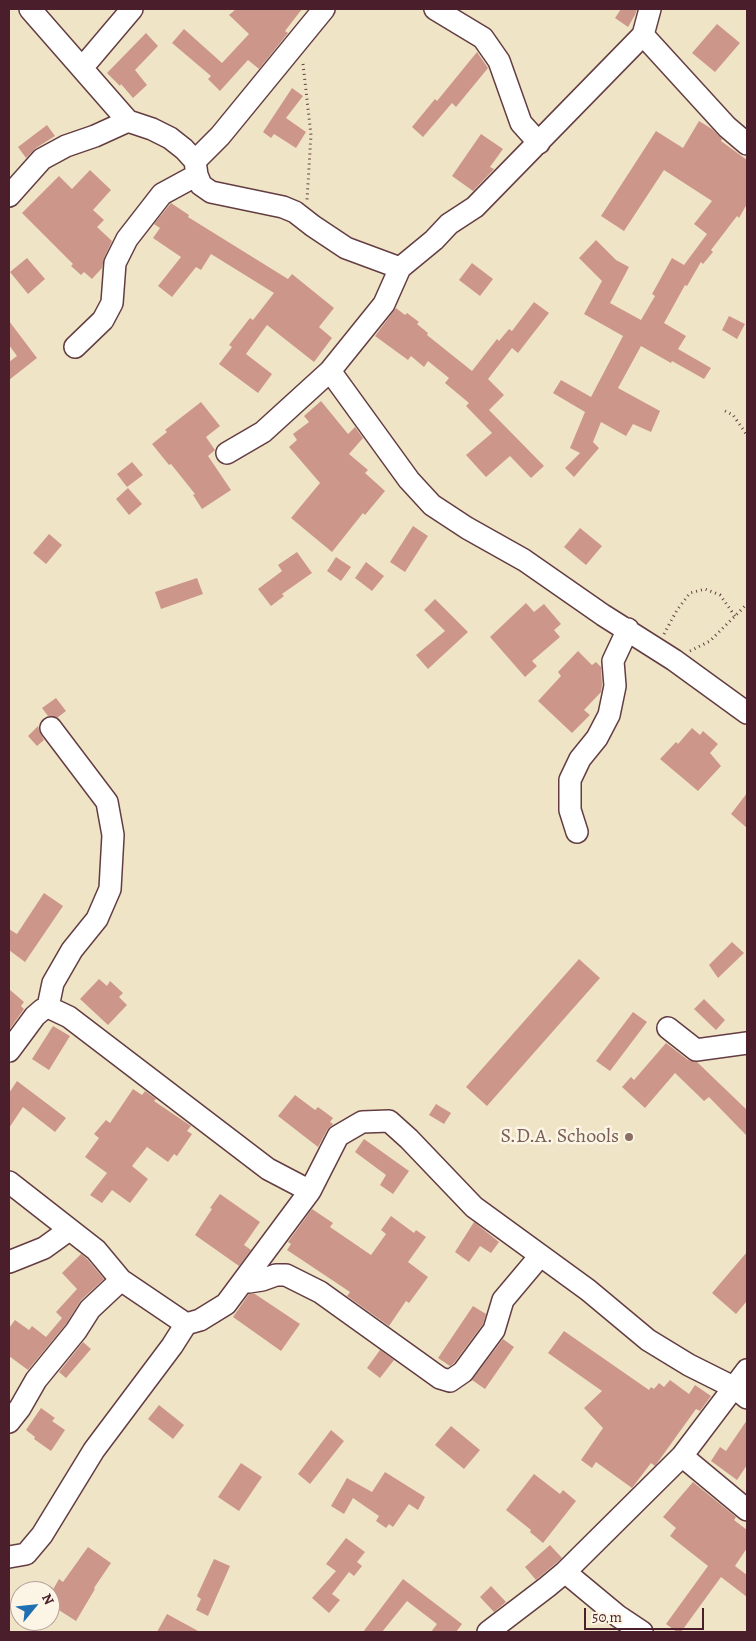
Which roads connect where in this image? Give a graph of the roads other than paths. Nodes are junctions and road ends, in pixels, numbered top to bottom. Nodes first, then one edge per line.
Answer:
1 (30, 9) edge
2 (132, 9) edge
3 (324, 9) edge
4 (435, 9) edge
5 (650, 9) edge
6 (643, 35) junction
7 (82, 68) junction
8 (128, 121) junction
9 (539, 143) junction
10 (747, 144) edge
11 (196, 168) junction
12 (9, 196) edge
13 (400, 268) junction
14 (75, 347) dead end
15 (330, 371) junction
16 (227, 453) dead end
17 (628, 630) junction
18 (747, 713) edge
19 (51, 728) dead end
20 (577, 832) dead end
21 (48, 1007) junction
22 (668, 1028) dead end
23 (747, 1043) edge
24 (9, 1051) edge
25 (9, 1182) edge
26 (310, 1191) junction
27 (69, 1230) junction
28 (540, 1256) junction
29 (9, 1262) edge
30 (121, 1280) junction
31 (243, 1280) junction
32 (186, 1324) junction
33 (747, 1370) edge
34 (741, 1393) edge
35 (9, 1422) edge
36 (682, 1456) junction
37 (747, 1510) edge
38 (9, 1557) edge
39 (564, 1572) junction
40 (488, 1632) edge
41 (642, 1632) edge

1 - 7 street
2 - 7 street
3 - 11 street
4 - 9 street
5 - 6 street
6 - 9 street
6 - 10 street
7 - 8 street
8 - 11 street
8 - 12 street
9 - 13 street
11 - 13 street
11 - 14 street
13 - 15 street
15 - 16 street
15 - 17 street
17 - 18 street
17 - 20 street
19 - 21 street
21 - 24 street
21 - 26 street
22 - 23 street
25 - 27 street
26 - 28 street
26 - 31 street
27 - 29 street
27 - 30 street
28 - 31 street
28 - 34 street
30 - 32 street
30 - 35 street
31 - 32 street
32 - 38 street
33 - 34 street
34 - 36 street
36 - 37 street
36 - 39 street
39 - 40 street
39 - 41 street

